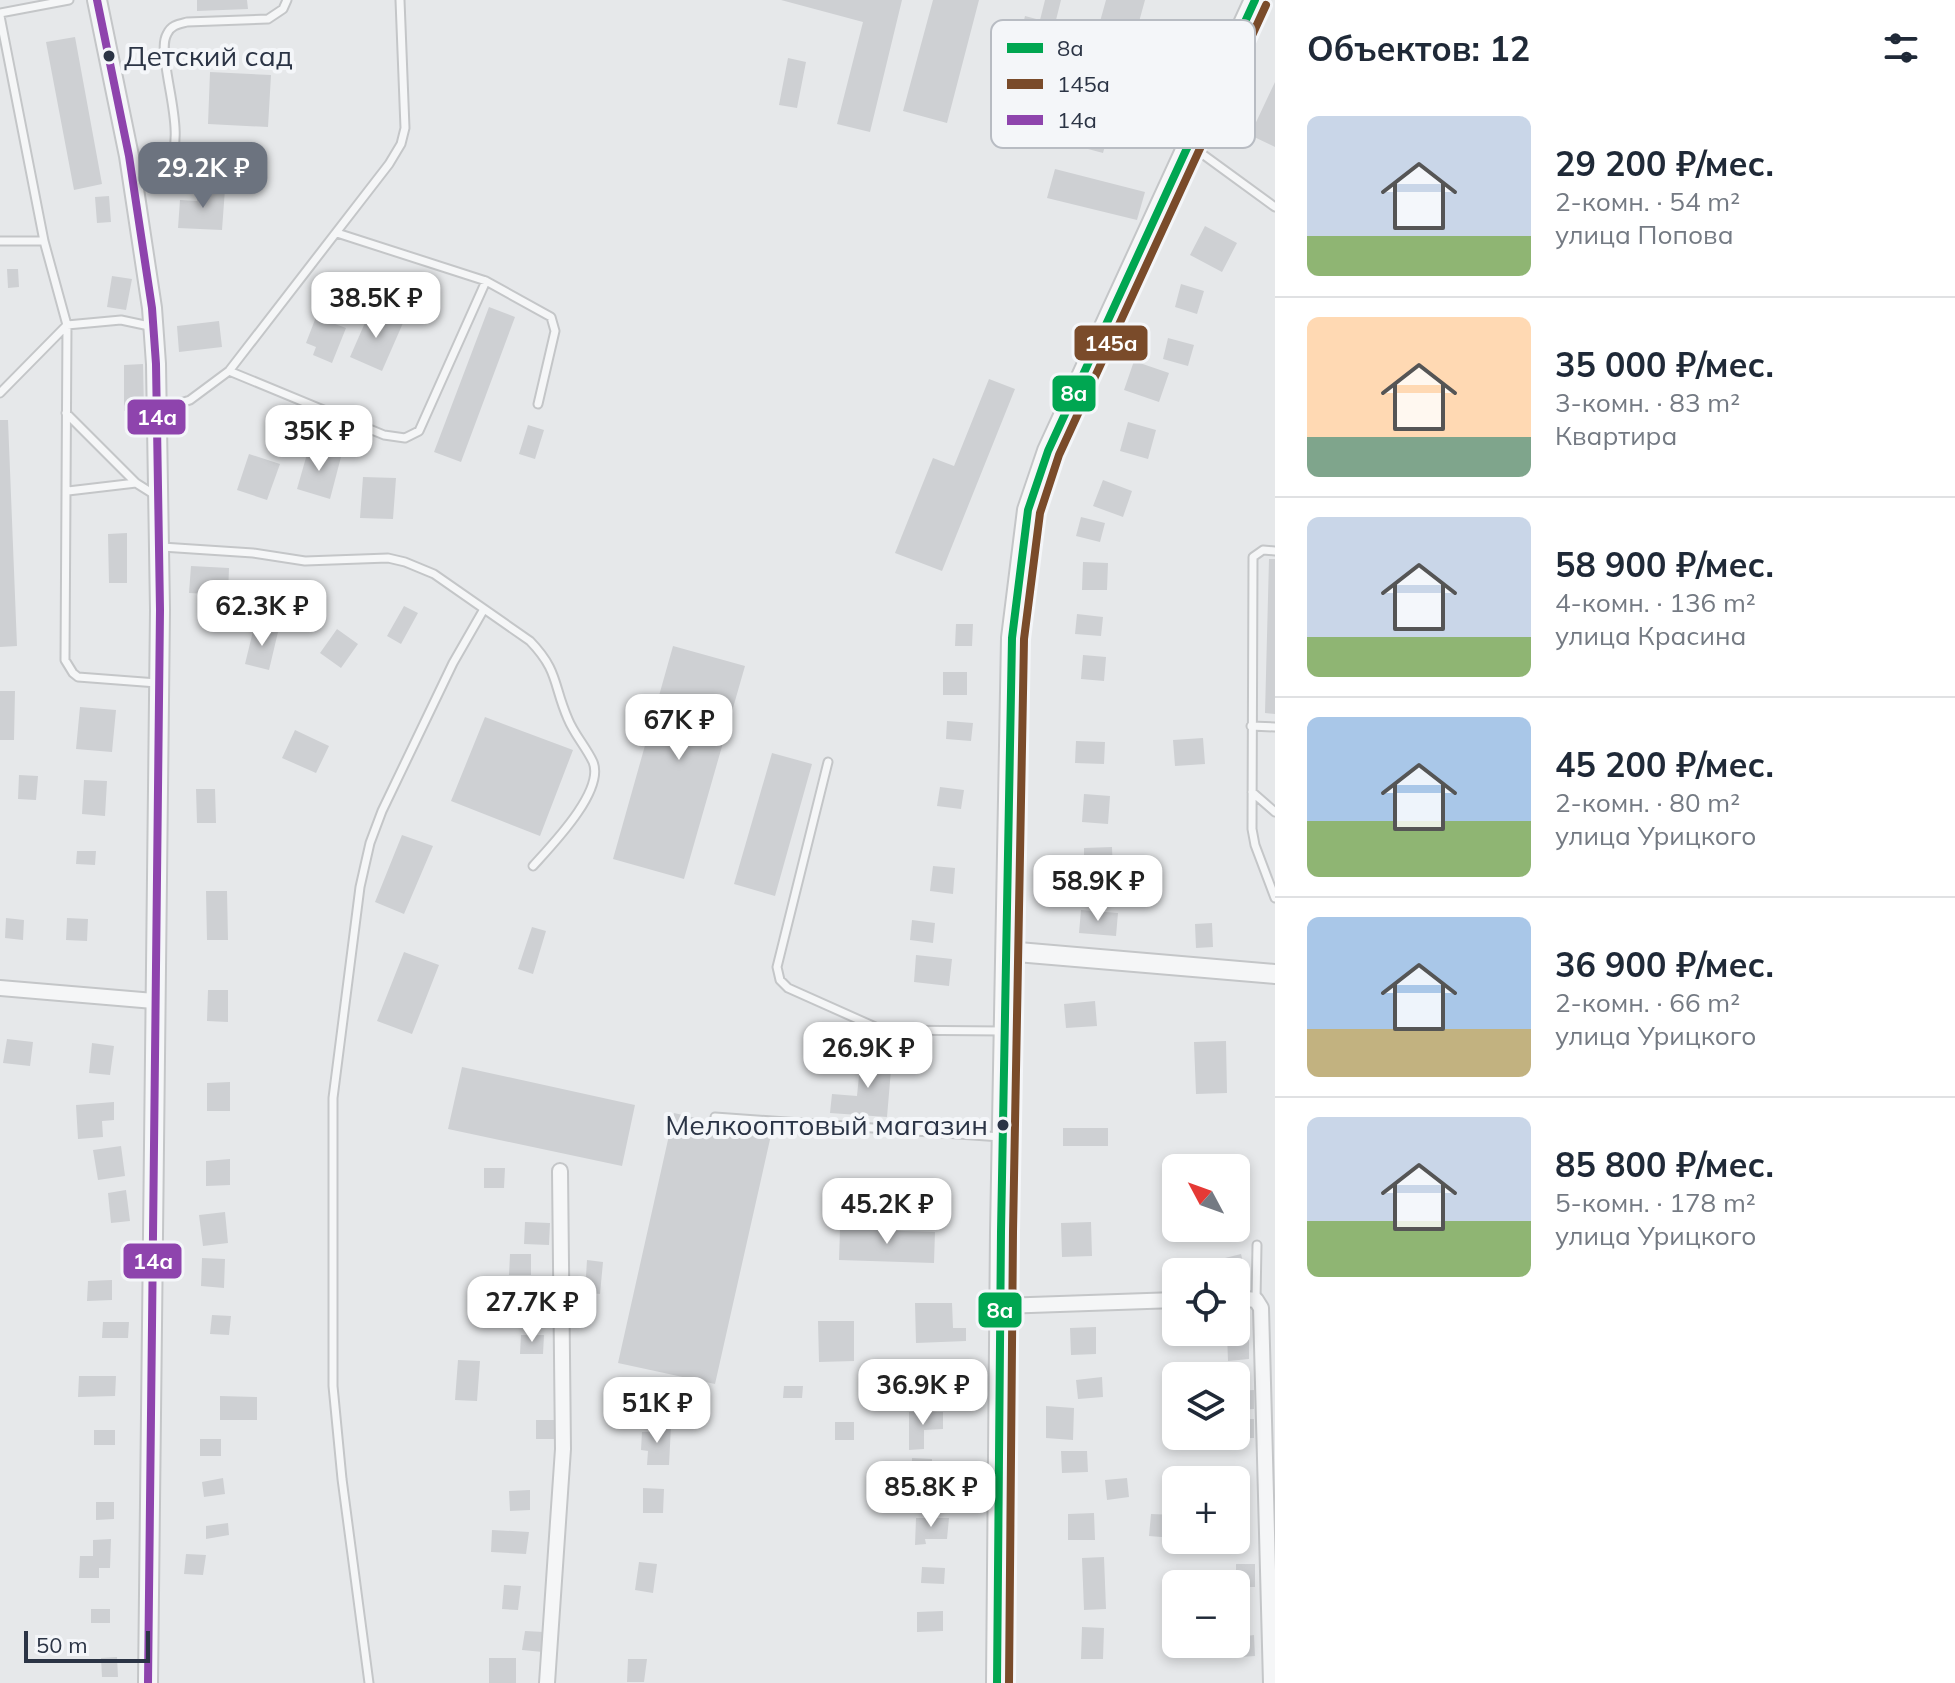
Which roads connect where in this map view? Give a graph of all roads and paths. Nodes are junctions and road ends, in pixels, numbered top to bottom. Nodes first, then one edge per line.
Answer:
1 (69, 0) edge
2 (97, 0) edge
3 (287, 0) edge
4 (400, 0) edge
5 (1255, 0) edge
6 (0, 14) edge
7 (1246, 20) edge
8 (1189, 148) edge
9 (1194, 148) edge
10 (132, 176) junction
11 (1275, 207) edge
12 (337, 233) junction
13 (0, 241) edge
14 (44, 241) junction
15 (486, 281) junction
16 (67, 325) junction
17 (154, 327) junction
18 (229, 371) junction
19 (0, 393) edge
20 (538, 404) dead end
21 (157, 411) junction
22 (66, 413) junction
23 (136, 483) junction
24 (68, 491) junction
25 (158, 497) junction
26 (159, 547) junction
27 (1275, 551) edge
28 (484, 609) junction
29 (159, 683) junction
30 (1251, 726) junction
31 (1275, 727) edge
32 (828, 762) dead end
33 (1252, 792) junction
34 (1275, 812) edge
35 (533, 866) dead end
36 (1275, 898) edge
37 (1006, 951) junction
38 (1275, 974) edge
39 (0, 988) edge
40 (154, 1001) junction
41 (1005, 1031) junction
42 (715, 1117) dead end
43 (1003, 1137) junction
44 (560, 1171) dead end
45 (1257, 1245) dead end
46 (1250, 1299) edge
47 (1162, 1300) edge
48 (1256, 1300) junction
49 (1000, 1306) junction
50 (148, 1683) edge
51 (369, 1683) edge
52 (547, 1683) edge
53 (997, 1683) edge
54 (1271, 1683) edge

1 - 6 lane
2 - 10 street
3 - 10 lane
4 - 12 lane
5 - 7 main road
6 - 14 lane
8 - 37 main road
9 - 11 lane
10 - 17 street
12 - 15 lane
12 - 18 lane
13 - 14 lane
14 - 16 lane
15 - 18 lane
15 - 20 lane
16 - 17 lane
16 - 19 lane
16 - 22 lane
17 - 21 street
18 - 21 lane
21 - 25 street
22 - 23 lane
22 - 24 lane
23 - 24 lane
23 - 25 lane
24 - 29 lane
25 - 26 street
26 - 28 lane
26 - 29 street
27 - 30 lane
28 - 35 lane
28 - 51 lane
29 - 40 street
30 - 31 lane
30 - 33 lane
32 - 41 lane
33 - 34 lane
33 - 36 lane
37 - 38 street
37 - 41 main road
39 - 40 street
40 - 50 street
41 - 43 main road
42 - 43 lane
43 - 49 main road
44 - 52 street
45 - 48 lane
46 - 48 street
47 - 49 street
48 - 54 street
49 - 53 main road

